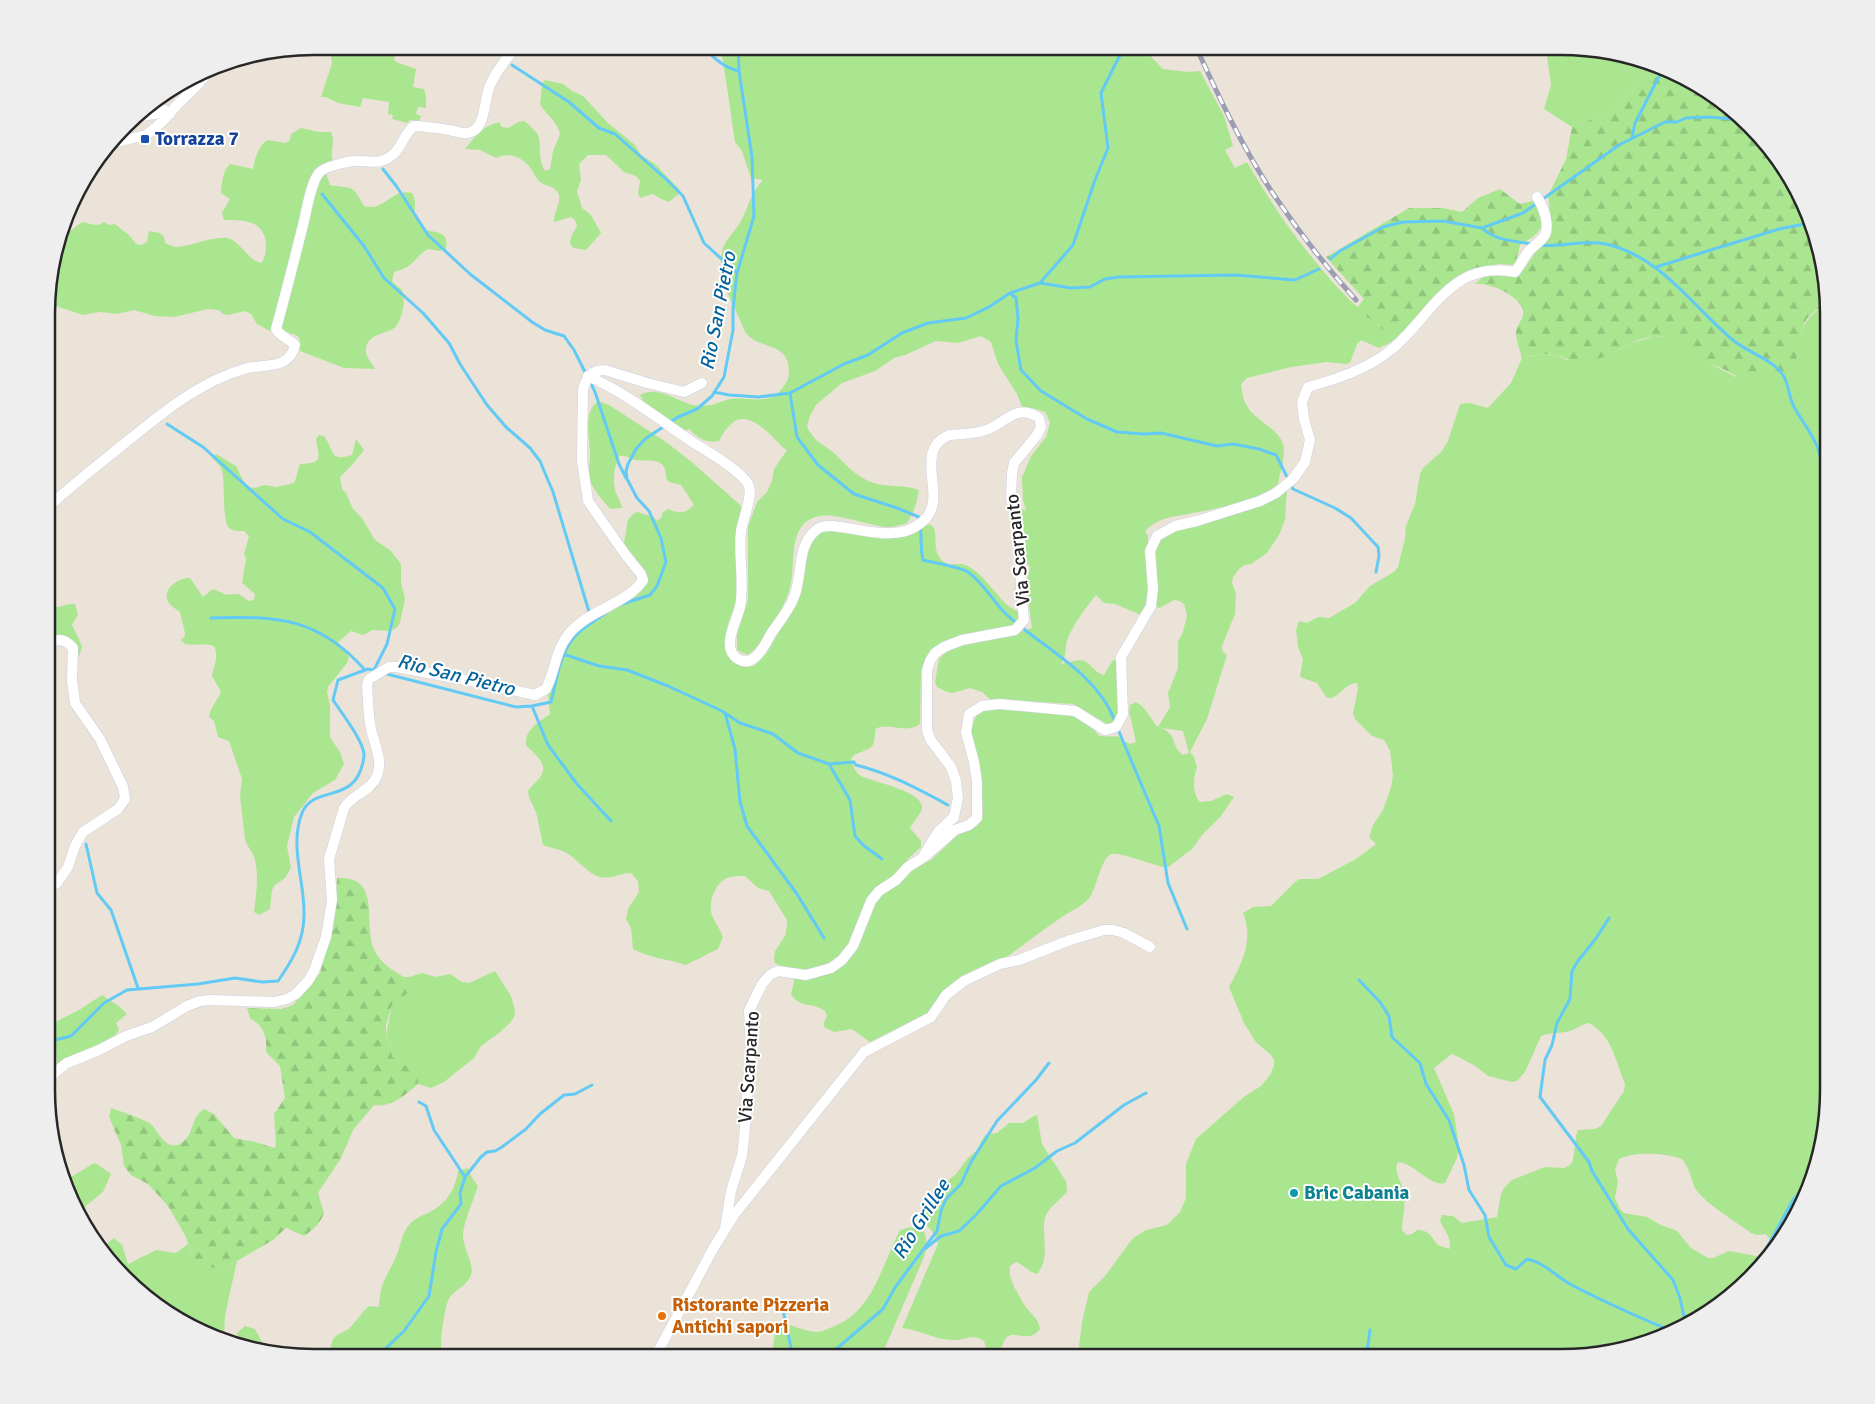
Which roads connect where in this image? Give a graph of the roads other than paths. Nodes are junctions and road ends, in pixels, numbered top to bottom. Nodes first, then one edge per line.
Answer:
1 (510, 55) edge
2 (199, 82) edge
3 (170, 114) junction
4 (148, 115) edge
5 (121, 141) edge
6 (1537, 197) dead end
7 (588, 376) junction
8 (702, 383) dead end
9 (55, 501) edge
10 (55, 640) edge
11 (924, 857) junction
12 (55, 884) edge
13 (1150, 948) dead end
14 (55, 1073) edge
15 (725, 1229) junction
16 (659, 1349) edge

1 - 9 street
2 - 3 street
3 - 4 street
3 - 5 street
6 - 11 street, Via Scarpanto
7 - 8 street
7 - 11 street, Via Scarpanto
7 - 14 street
10 - 12 street
11 - 15 street, Via Scarpanto
13 - 15 street
15 - 16 street, Via Scarpanto

